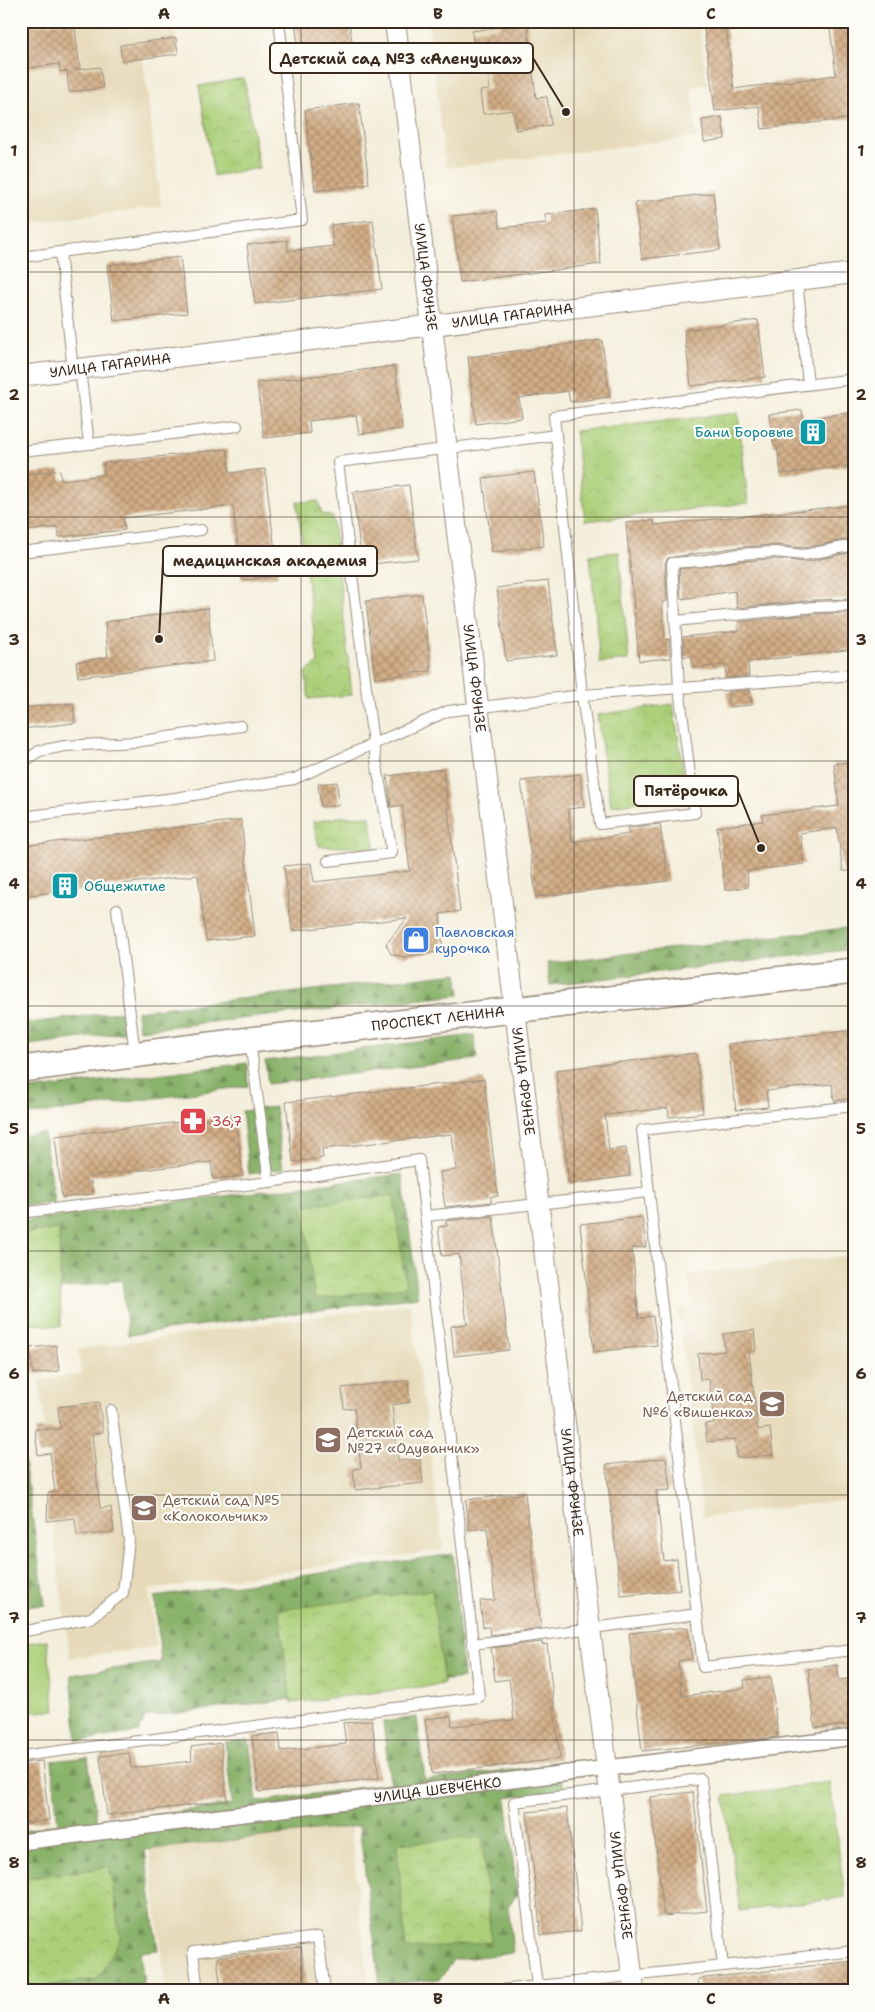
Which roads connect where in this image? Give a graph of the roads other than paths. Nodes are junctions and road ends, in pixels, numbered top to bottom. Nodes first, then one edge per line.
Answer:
1 (278, 21) edge
2 (395, 21) edge
3 (60, 252) junction
4 (21, 257) edge
5 (854, 273) edge
6 (797, 280) junction
7 (432, 325) junction
8 (76, 369) junction
9 (21, 376) edge
10 (854, 379) edge
11 (808, 384) junction
12 (236, 426) dead end
13 (556, 435) junction
14 (89, 444) junction
15 (447, 448) junction
16 (21, 451) edge
17 (201, 530) dead end
18 (854, 545) edge
19 (21, 552) edge
20 (854, 606) edge
21 (675, 622) junction
22 (854, 675) edge
23 (680, 688) junction
24 (582, 695) junction
25 (478, 706) junction
26 (241, 726) dead end
27 (373, 743) junction
28 (21, 764) edge
29 (21, 817) edge
30 (328, 861) dead end
31 (117, 909) dead end
32 (854, 971) edge
33 (515, 1010) junction
34 (250, 1040) junction
35 (135, 1054) junction
36 (21, 1069) edge
37 (854, 1106) edge
38 (269, 1182) junction
39 (649, 1192) junction
40 (538, 1204) junction
41 (21, 1213) edge
42 (426, 1216) junction
43 (112, 1410) dead end
44 (697, 1614) junction
45 (590, 1628) junction
46 (21, 1632) edge
47 (473, 1644) junction
48 (854, 1650) edge
49 (854, 1737) edge
50 (21, 1756) edge
51 (606, 1768) junction
52 (609, 1790) junction
53 (21, 1842) edge
54 (854, 1951) edge
55 (723, 1966) junction
56 (633, 1983) edge
57 (537, 1985) junction
58 (198, 1991) edge
59 (325, 1991) edge
60 (490, 1991) edge

1 - 3 lane
2 - 7 street, УЛИЦА ФРУНЗЕ
3 - 4 lane
3 - 8 lane
5 - 6 street, УЛИЦА ГАГАРИНА
6 - 7 street, УЛИЦА ГАГАРИНА
6 - 11 lane
7 - 8 street, УЛИЦА ГАГАРИНА
7 - 15 street, УЛИЦА ФРУНЗЕ
8 - 9 street, УЛИЦА ГАГАРИНА
8 - 14 lane
10 - 11 lane
11 - 13 lane
12 - 14 lane
13 - 15 lane
13 - 24 lane
14 - 16 lane
15 - 25 street, УЛИЦА ФРУНЗЕ
15 - 27 lane
17 - 19 lane
18 - 21 lane
20 - 21 lane
21 - 23 lane
22 - 23 lane
23 - 24 lane
23 - 24 lane
24 - 25 lane
25 - 27 lane
25 - 33 street, УЛИЦА ФРУНЗЕ
26 - 28 lane
27 - 29 lane
27 - 30 lane
31 - 35 lane
32 - 33 street, ПРОСПЕКТ ЛЕНИНА
33 - 34 street, ПРОСПЕКТ ЛЕНИНА
33 - 40 street, УЛИЦА ФРУНЗЕ
34 - 35 street, ПРОСПЕКТ ЛЕНИНА
34 - 38 lane
35 - 36 street, ПРОСПЕКТ ЛЕНИНА
37 - 39 lane
38 - 41 lane
38 - 42 lane
39 - 40 lane
39 - 44 lane
40 - 42 lane
40 - 45 street, УЛИЦА ФРУНЗЕ
42 - 47 lane
43 - 46 lane
44 - 45 lane
44 - 48 lane
45 - 47 lane
45 - 51 street, УЛИЦА ФРУНЗЕ
47 - 50 lane
49 - 51 street, УЛИЦА ШЕВЧЕНКО
51 - 52 street, УЛИЦА ФРУНЗЕ
51 - 53 street, УЛИЦА ШЕВЧЕНКО
52 - 55 lane
52 - 56 street, УЛИЦА ФРУНЗЕ
52 - 57 lane
54 - 55 lane
55 - 56 lane
56 - 57 lane
57 - 60 lane
58 - 59 lane

